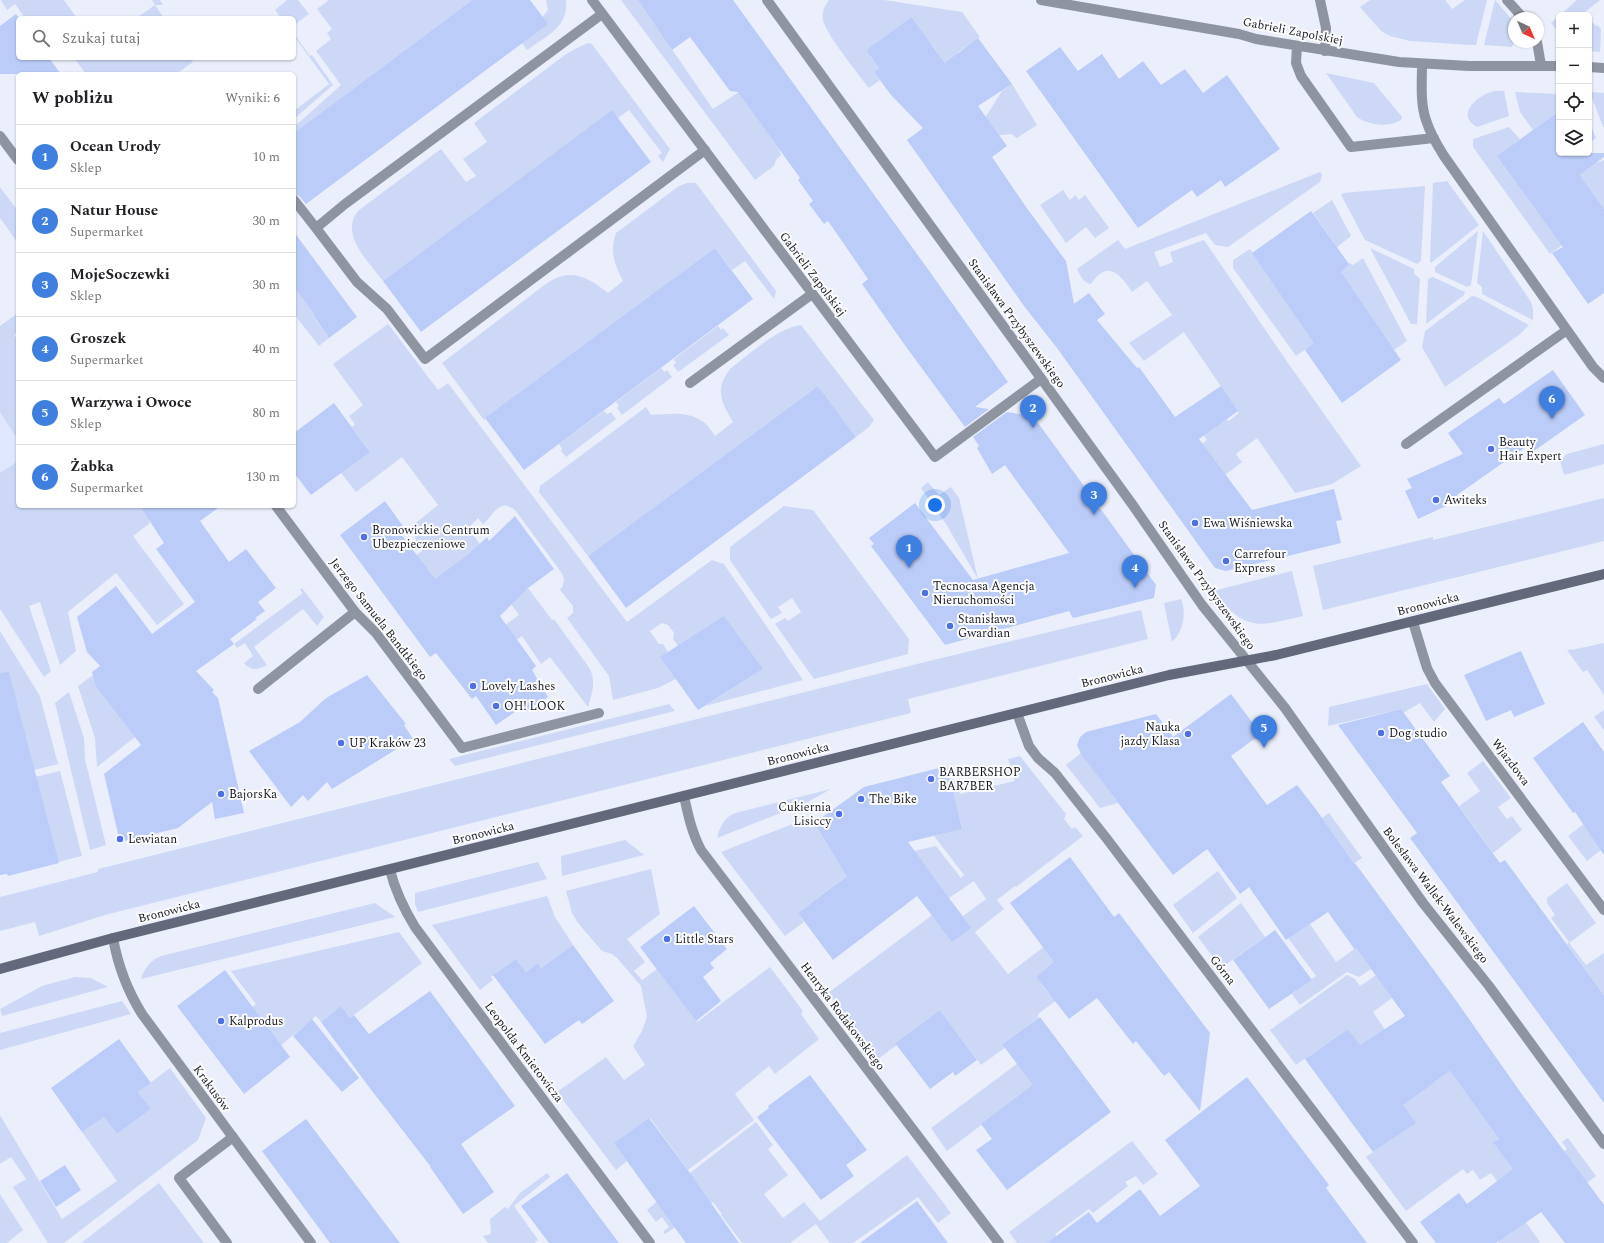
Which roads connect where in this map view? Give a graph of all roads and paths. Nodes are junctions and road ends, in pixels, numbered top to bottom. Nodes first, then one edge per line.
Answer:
1 (592, 0) edge
2 (767, 0) edge
3 (1041, 0) edge
4 (1320, 0) edge
5 (1507, 0) edge
6 (1518, 12) edge
7 (602, 14) junction
8 (1297, 46) junction
9 (1538, 48) edge
10 (1325, 50) junction
11 (1422, 64) junction
12 (1541, 65) junction
13 (1556, 66) edge
14 (1592, 67) edge
15 (1604, 68) edge
16 (0, 136) edge
17 (1434, 138) junction
18 (706, 150) junction
19 (16, 157) edge
20 (296, 203) edge
21 (316, 228) junction
22 (812, 294) junction
23 (1567, 330) junction
24 (1604, 378) edge
25 (1041, 379) junction
26 (690, 383) dead end
27 (1406, 444) dead end
28 (277, 508) edge
29 (1604, 574) edge
30 (355, 612) junction
31 (1413, 622) junction
32 (1247, 661) junction
33 (258, 689) dead end
34 (599, 713) dead end
35 (1017, 713) junction
36 (684, 796) junction
37 (390, 870) junction
38 (1604, 910) edge
39 (113, 938) junction
40 (0, 969) edge
41 (232, 1137) junction
42 (1604, 1144) edge
43 (227, 1243) edge
44 (311, 1243) edge
45 (650, 1243) edge
46 (999, 1243) edge
47 (1413, 1243) edge

1 - 7 street, Gabrieli Zapolskiej
2 - 25 street, Stanisława Przybyszewskiego
3 - 8 street, Gabrieli Zapolskiej
4 - 10 street
5 - 6 street
7 - 18 street, Gabrieli Zapolskiej
7 - 21 street
8 - 10 street, Gabrieli Zapolskiej
8 - 17 street
9 - 12 street
10 - 11 street, Gabrieli Zapolskiej
11 - 12 street, Gabrieli Zapolskiej
11 - 17 street
12 - 13 street, Gabrieli Zapolskiej
14 - 15 street
16 - 19 street
17 - 23 street
18 - 21 street
18 - 22 street, Gabrieli Zapolskiej
20 - 21 street
22 - 25 street, Gabrieli Zapolskiej
22 - 26 street
23 - 24 street
23 - 27 street
25 - 32 street, Stanisława Przybyszewskiego
28 - 30 street, Jerzego Samuela Bandtkiego
29 - 31 street, Bronowicka
30 - 33 street
30 - 34 street, Jerzego Samuela Bandtkiego
31 - 32 street, Bronowicka
31 - 38 street, Wjazdowa
32 - 35 street, Bronowicka
32 - 42 street, Bolesława Wallek-Walewskiego
35 - 36 street, Bronowicka
35 - 47 street, Górna
36 - 37 street, Bronowicka
36 - 46 street, Henryka Rodakowskiego
37 - 39 street, Bronowicka
37 - 45 street, Leopolda Kmietowicza
39 - 40 street, Bronowicka
39 - 41 street, Krakusów
41 - 43 street
41 - 44 street, Krakusów

